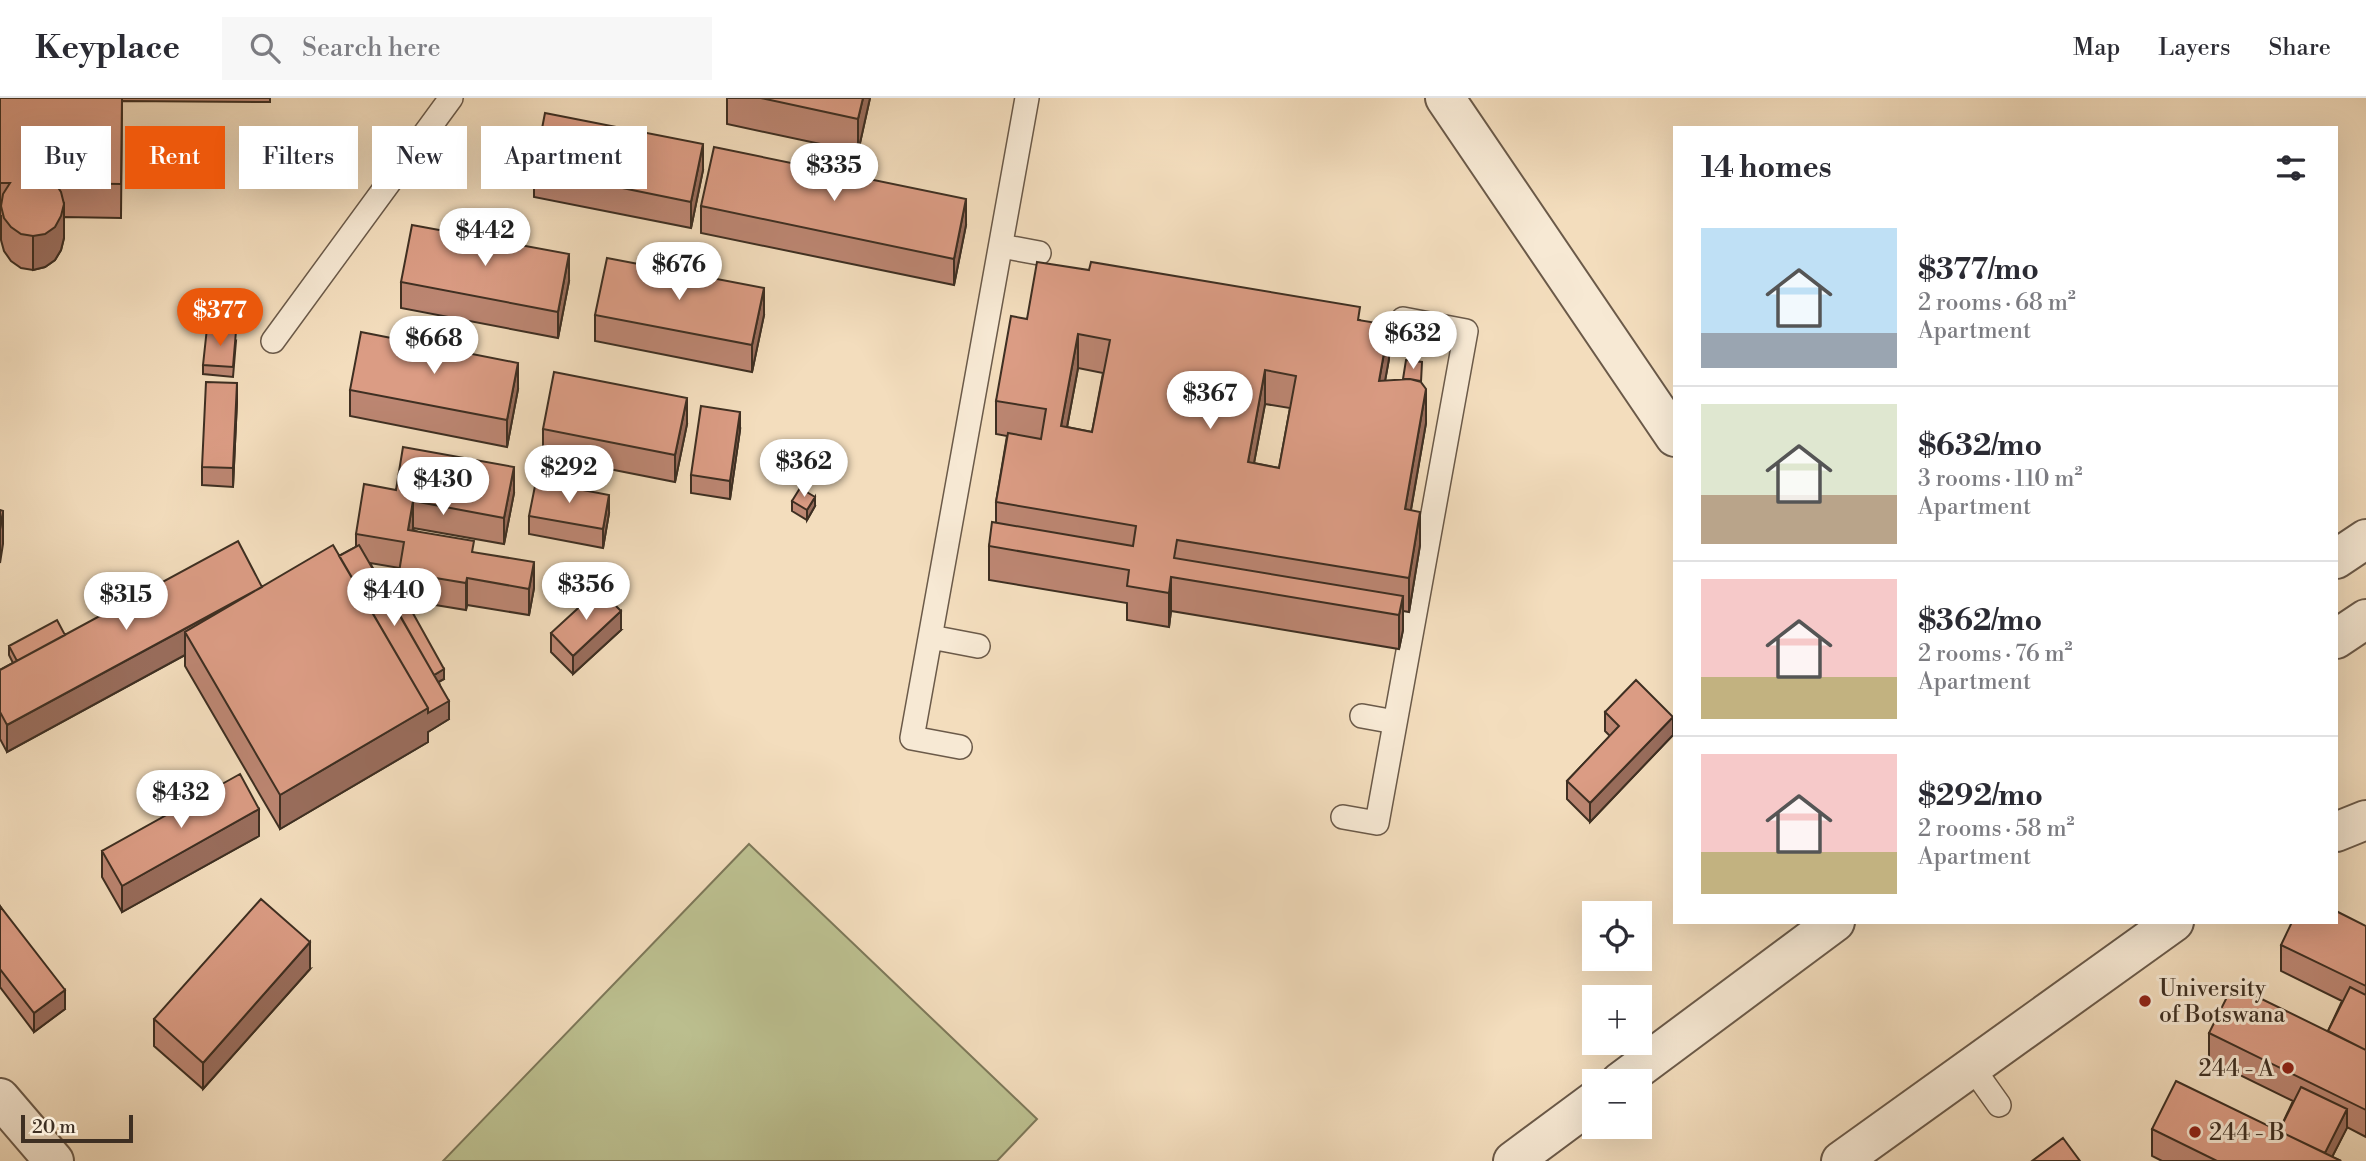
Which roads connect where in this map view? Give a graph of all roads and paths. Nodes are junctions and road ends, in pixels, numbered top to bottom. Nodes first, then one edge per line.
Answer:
1 (451, 98) edge
2 (1027, 98) edge
3 (1445, 98) edge
4 (1001, 246) junction
5 (1039, 253) dead end
6 (1403, 319) dead end
7 (273, 341) dead end
8 (1673, 434) edge
9 (2366, 539) edge
10 (2338, 558) edge
11 (2366, 619) edge
12 (931, 637) junction
13 (2338, 638) edge
14 (978, 646) dead end
15 (1362, 716) dead end
16 (1395, 722) junction
17 (960, 747) dead end
18 (1343, 817) dead end
19 (2366, 820) edge
20 (2338, 831) edge
21 (1832, 924) edge
22 (2171, 924) edge
23 (1972, 1067) junction
24 (1637, 1069) edge
25 (0, 1098) edge
26 (1999, 1105) dead end
27 (1582, 1110) edge
28 (54, 1161) edge
29 (1513, 1161) edge
30 (1841, 1161) edge

1 - 7 lane
2 - 4 lane
3 - 8 street
4 - 5 lane
4 - 12 lane
6 - 16 lane
9 - 10 street
11 - 13 street
12 - 14 lane
12 - 17 lane
15 - 16 lane
16 - 18 lane
19 - 20 street
21 - 24 street
22 - 23 street
23 - 26 lane
23 - 30 street
25 - 28 street
27 - 29 street

